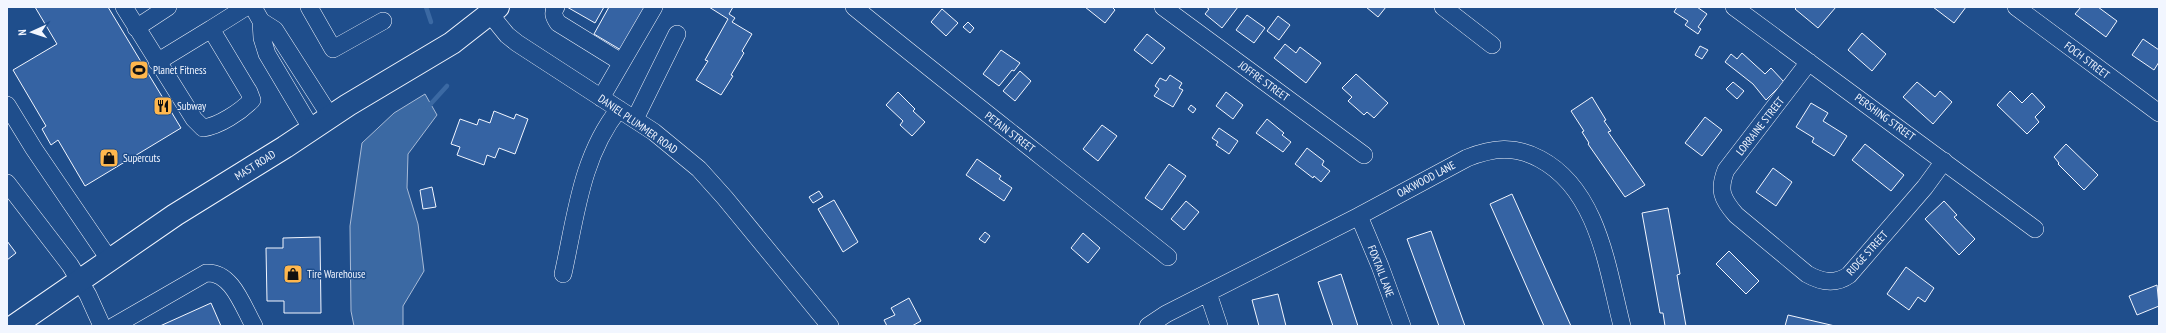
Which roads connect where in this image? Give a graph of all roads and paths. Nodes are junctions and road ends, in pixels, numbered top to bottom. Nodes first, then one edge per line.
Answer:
1 (124, 7) edge
2 (168, 7) edge
3 (246, 7) edge
4 (309, 7) edge
5 (556, 7) edge
6 (654, 7) edge
7 (854, 7) edge
8 (1163, 7) edge
9 (1443, 7) edge
10 (1734, 7) edge
11 (2016, 7) edge
12 (494, 11) edge
13 (257, 14) edge
14 (383, 21) dead end
15 (136, 28) junction
16 (211, 29) junction
17 (677, 34) dead end
18 (1492, 46) dead end
19 (158, 62) junction
20 (621, 62) junction
21 (1810, 62) junction
22 (601, 98) junction
23 (7, 105) edge
24 (619, 109) junction
25 (2159, 113) edge
26 (330, 116) junction
27 (635, 119) junction
28 (311, 128) junction
29 (1364, 155) dead end
30 (1944, 161) junction
31 (7, 183) edge
32 (1722, 194) joint
33 (1359, 216) junction
34 (2035, 229) dead end
35 (1168, 256) dead end
36 (108, 260) junction
37 (563, 274) dead end
38 (78, 280) junction
39 (1208, 292) junction
40 (14, 326) edge
41 (102, 326) edge
42 (114, 326) edge
43 (254, 326) edge
44 (830, 326) edge
45 (1148, 326) edge
46 (1219, 326) edge
47 (1402, 326) edge
48 (1622, 326) edge

1 - 15 street
2 - 15 street
3 - 16 street
4 - 14 street
5 - 20 street
6 - 20 street
7 - 35 street, PETAIN STREET
8 - 29 street, JOFFRE STREET
9 - 18 street
10 - 21 street, PERSHING STREET
11 - 25 street, FOCH STREET
12 - 22 street, DANIEL PLUMMER ROAD
12 - 26 main road, MAST ROAD
13 - 26 street
13 - 28 street
15 - 19 street
16 - 19 street
16 - 19 street
17 - 27 street
20 - 22 street
21 - 30 street, PERSHING STREET
21 - 32 street, LORRAINE STREET
22 - 24 street, DANIEL PLUMMER ROAD
23 - 36 street
24 - 27 street, DANIEL PLUMMER ROAD
24 - 37 street
26 - 28 main road, MAST ROAD
27 - 44 street, DANIEL PLUMMER ROAD
28 - 36 main road, MAST ROAD
30 - 32 street, RIDGE STREET
30 - 34 street, PERSHING STREET
31 - 38 street
33 - 39 street, OAKWOOD LANE
33 - 47 street, FOXTAIL LANE
33 - 48 street, OAKWOOD LANE
36 - 38 main road, MAST ROAD
38 - 40 main road, MAST ROAD
38 - 41 street
39 - 45 street, OAKWOOD LANE
39 - 46 street
42 - 43 street

